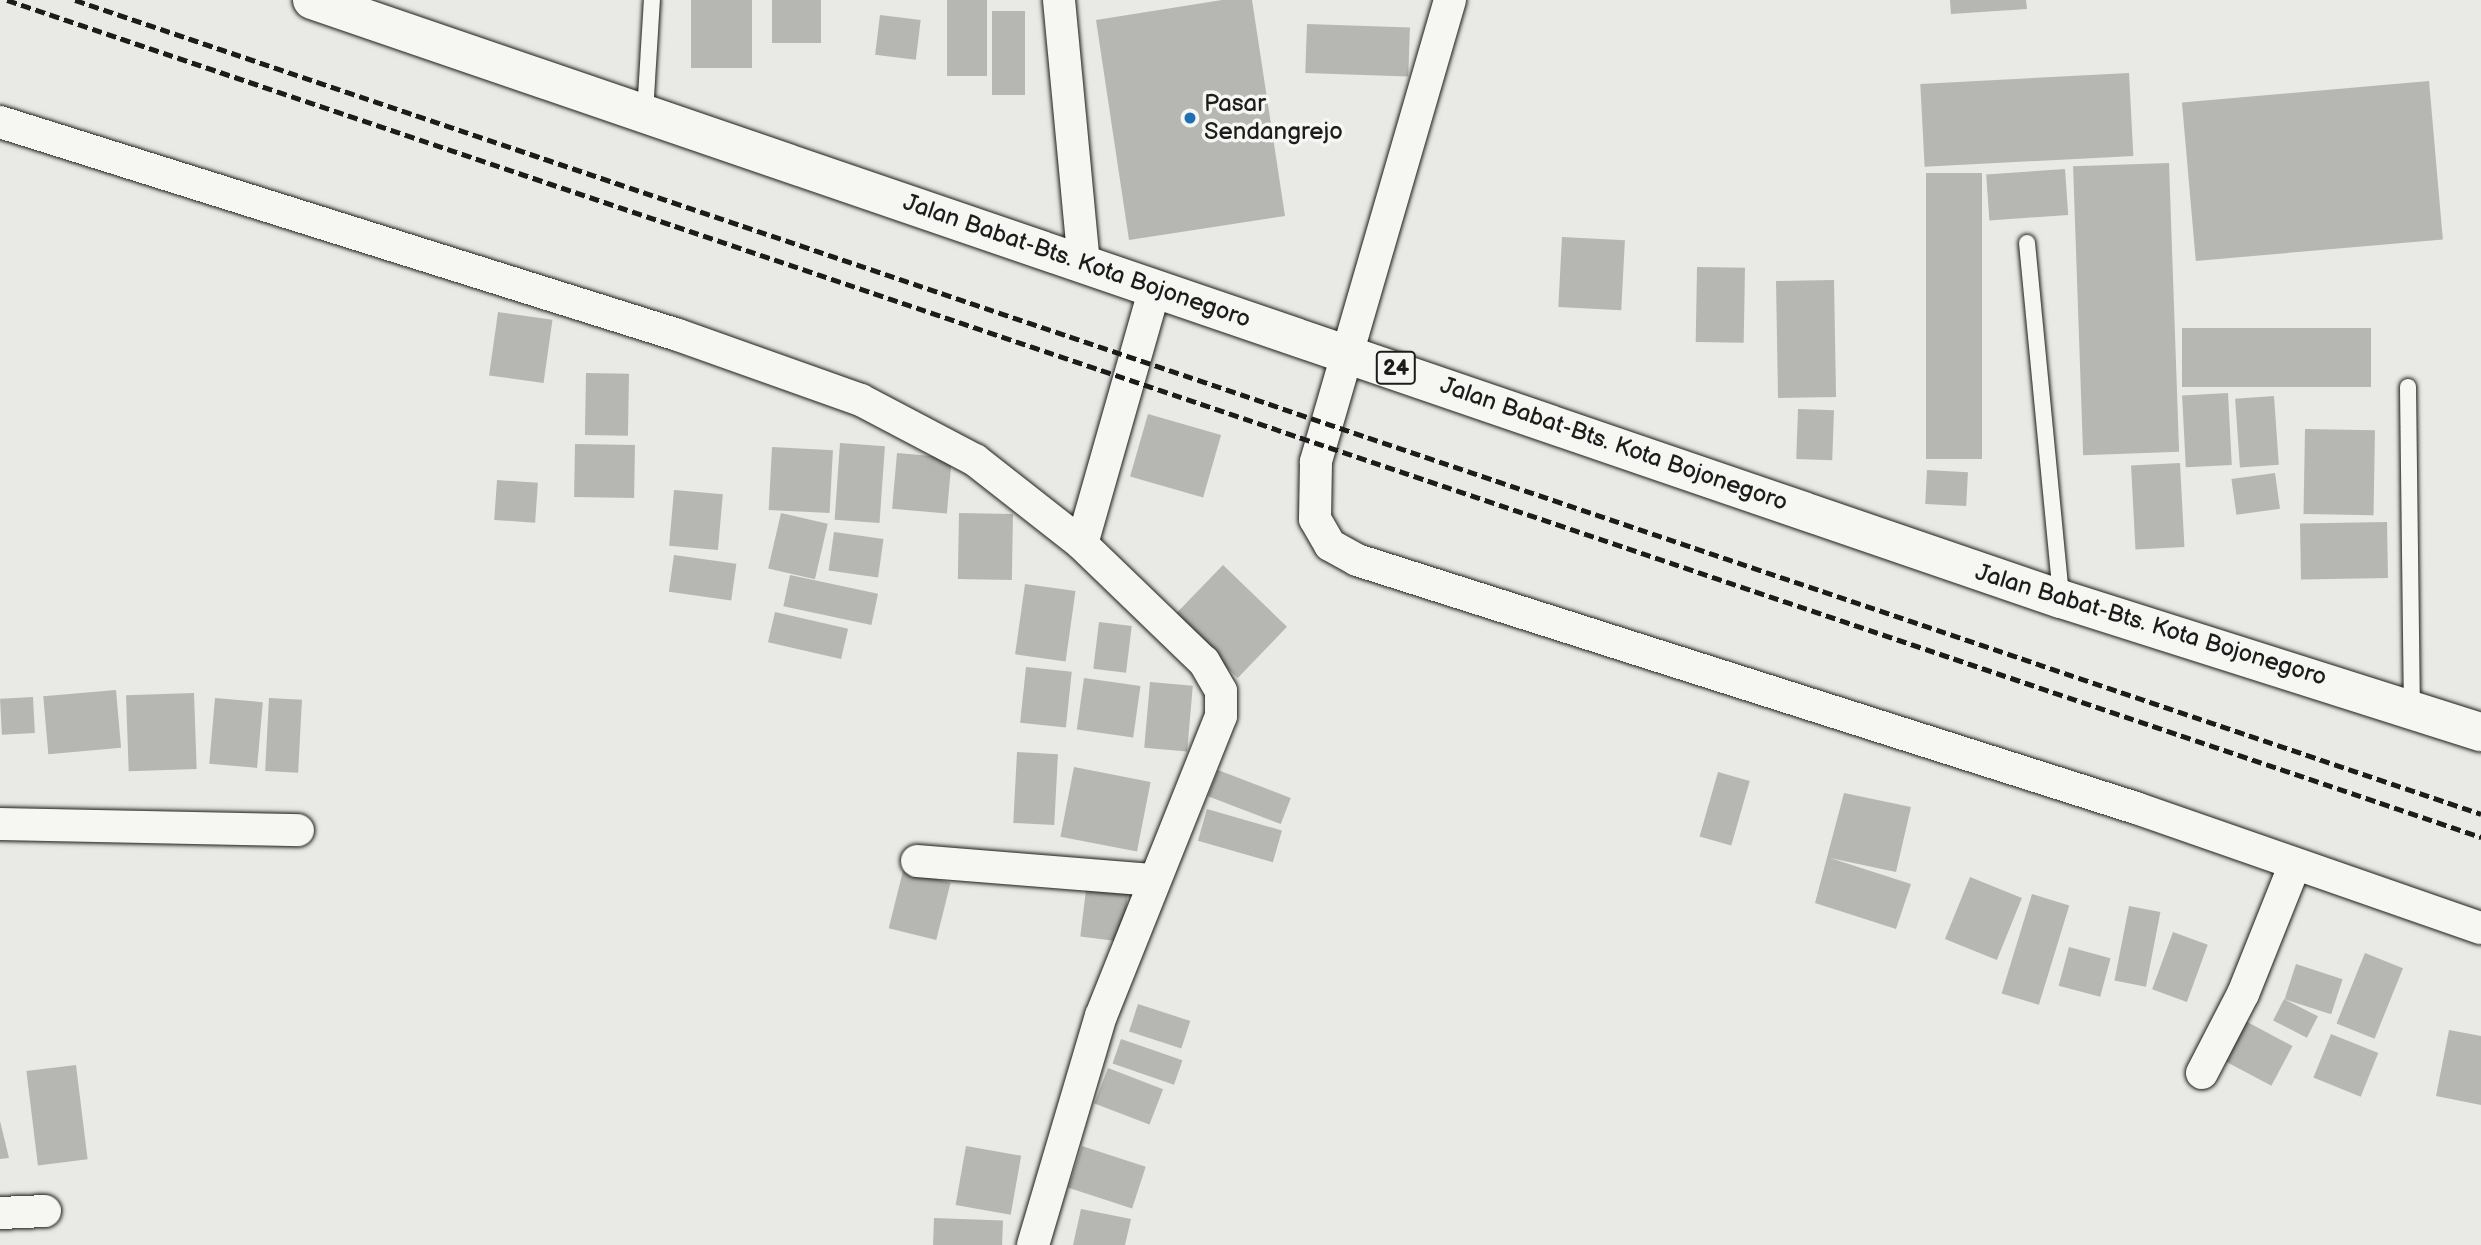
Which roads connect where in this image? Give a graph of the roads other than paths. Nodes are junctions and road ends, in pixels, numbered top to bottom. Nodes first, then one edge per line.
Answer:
1 (652, 0) edge
2 (1059, 0) edge
3 (1450, 0) edge
4 (317, 1) edge
5 (645, 113) junction
6 (0, 122) edge
7 (2027, 243) dead end
8 (1084, 264) junction
9 (1155, 287) junction
10 (1352, 353) junction
11 (2408, 387) dead end
12 (1082, 544) junction
13 (2061, 599) junction
14 (2412, 706) junction
15 (2481, 732) edge
16 (0, 824) edge
17 (298, 830) dead end
18 (917, 861) dead end
19 (2295, 864) junction
20 (1154, 880) junction
21 (2481, 928) edge
22 (2202, 1073) dead end
23 (45, 1210) dead end
24 (0, 1213) edge
25 (1033, 1245) edge

1 - 5 lane
2 - 8 street
3 - 10 street
4 - 5 highway, Jalan Babat-Bts. Kota Bojonegoro / 24
5 - 8 highway, Jalan Babat-Bts. Kota Bojonegoro / 24
6 - 12 street
7 - 13 lane
8 - 9 highway, Jalan Babat-Bts. Kota Bojonegoro / 24
9 - 10 highway, Jalan Babat-Bts. Kota Bojonegoro / 24
9 - 12 street
10 - 13 highway, Jalan Babat-Bts. Kota Bojonegoro / 24
10 - 19 street
11 - 14 lane
12 - 20 street
13 - 14 highway, Jalan Babat-Bts. Kota Bojonegoro / 24
14 - 15 highway, Jalan Babat-Bts. Kota Bojonegoro / 24
16 - 17 street
18 - 20 street
19 - 21 street
19 - 22 street
20 - 25 street
23 - 24 street

